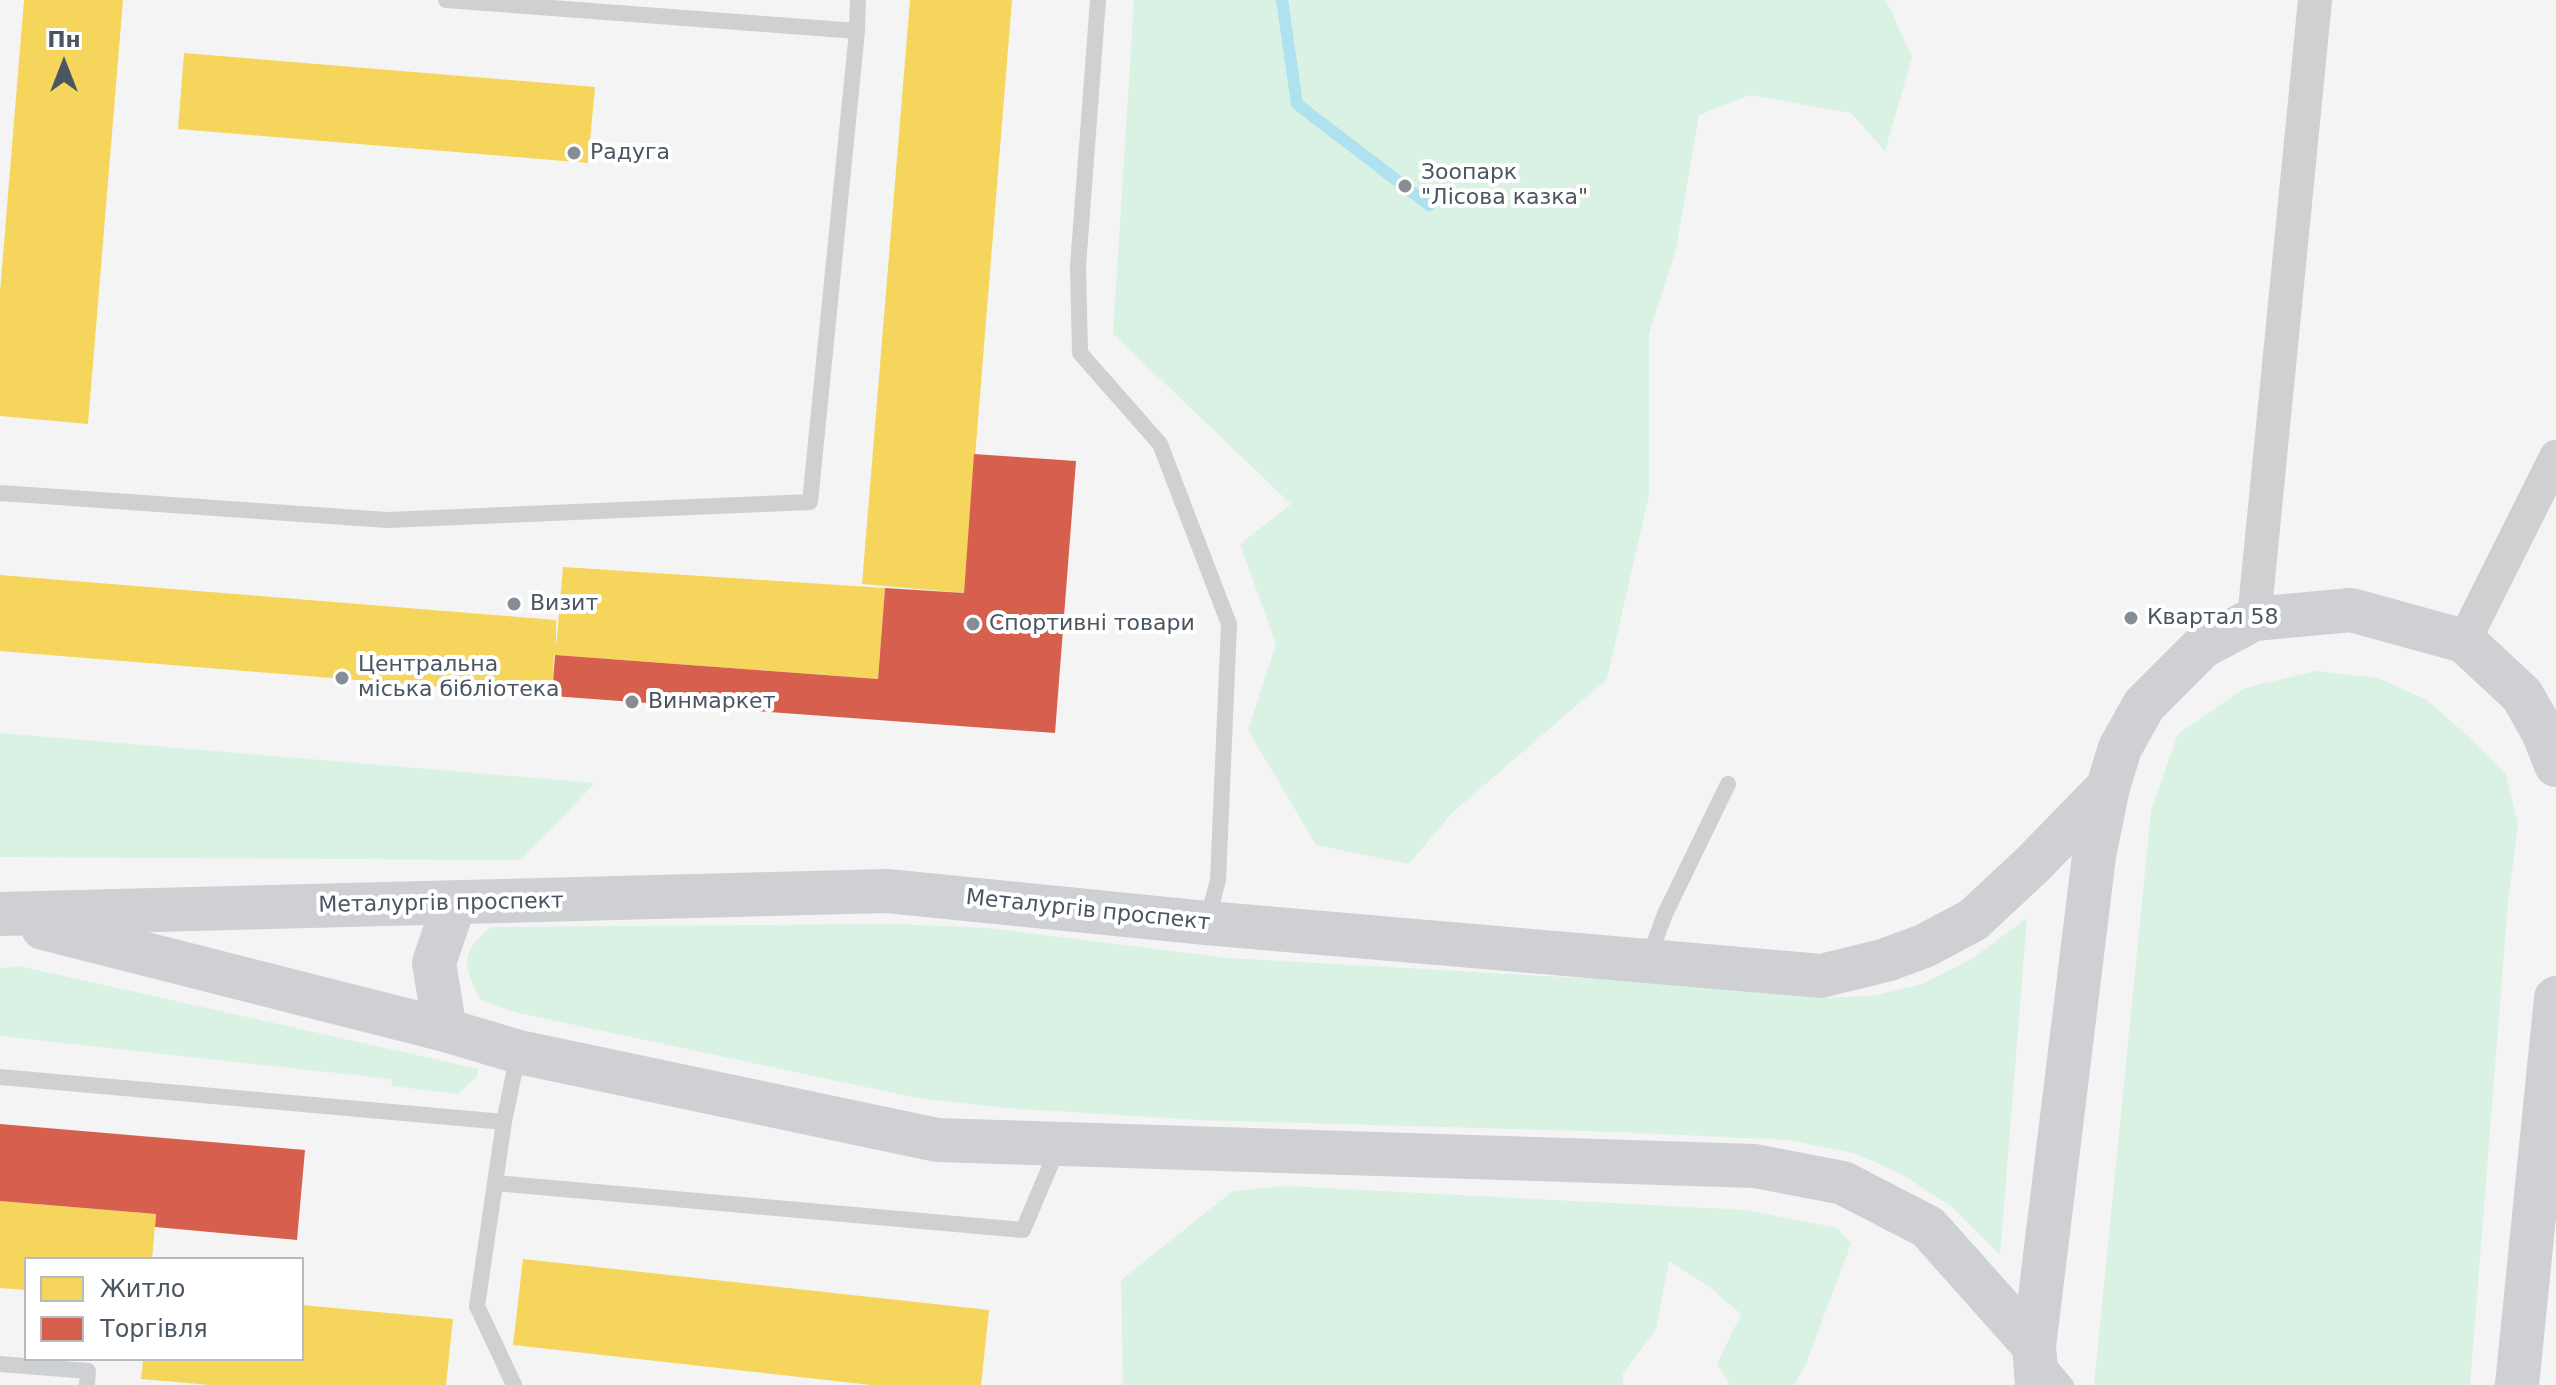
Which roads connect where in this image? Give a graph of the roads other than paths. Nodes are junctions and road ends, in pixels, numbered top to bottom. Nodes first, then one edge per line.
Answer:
1 (446, 0) edge
2 (858, 0) edge
3 (1098, 0) edge
4 (2315, 0) edge
5 (857, 31) junction
6 (2556, 457) edge
7 (0, 493) edge
8 (2254, 619) junction
9 (2464, 641) junction
10 (2556, 765) edge
11 (1728, 784) dead end
12 (2108, 787) junction
13 (454, 904) junction
14 (0, 916) edge
15 (1206, 923) junction
16 (1648, 961) junction
17 (2556, 998) edge
18 (445, 1030) junction
19 (519, 1052) junction
20 (0, 1077) edge
21 (504, 1122) junction
22 (1060, 1144) junction
23 (495, 1183) junction
24 (0, 1364) edge
25 (2036, 1366) edge
26 (87, 1385) edge
27 (514, 1385) edge
28 (2066, 1385) edge
29 (2517, 1385) edge

1 - 5 lane
2 - 5 lane
3 - 15 lane
4 - 8 street
5 - 7 lane
6 - 9 street
8 - 9 street
8 - 12 street
9 - 10 street
11 - 16 lane
12 - 16 street, Металургів проспект
12 - 25 street
13 - 14 street, Металургів проспект
13 - 15 street, Металургів проспект
13 - 18 street
14 - 18 street, Металургів проспект
15 - 16 street, Металургів проспект
17 - 29 street
18 - 19 street, Металургів проспект
19 - 21 lane
19 - 22 street, Металургів проспект
20 - 21 lane
21 - 23 lane
22 - 23 lane
22 - 25 street, Металургів проспект
23 - 27 lane
24 - 26 lane
25 - 28 lane

